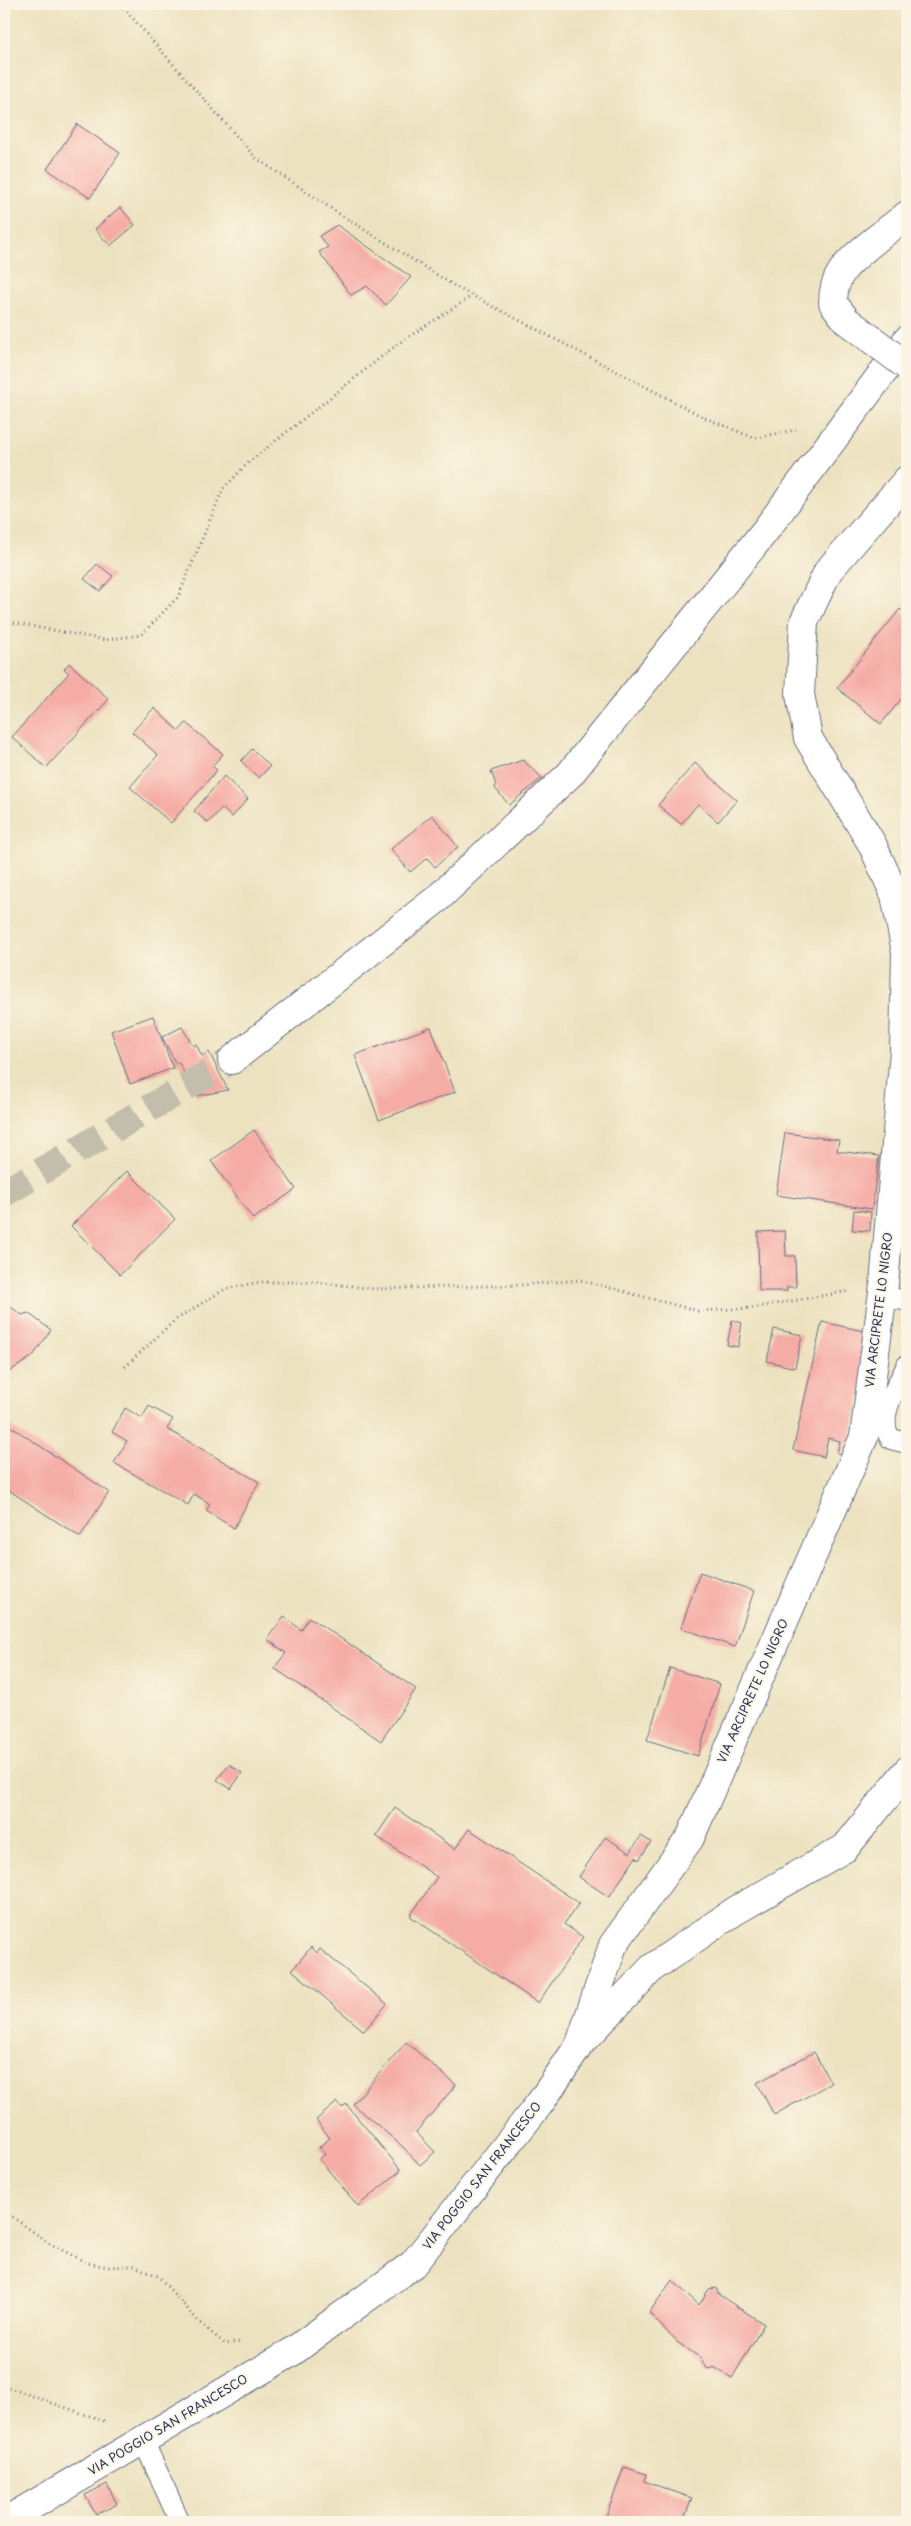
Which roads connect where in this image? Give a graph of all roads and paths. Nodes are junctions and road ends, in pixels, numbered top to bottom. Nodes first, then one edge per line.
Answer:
1 (120, 4) edge
2 (907, 215) edge
3 (473, 296) junction
4 (907, 340) edge
5 (907, 366) edge
6 (806, 428) dead end
7 (907, 480) edge
8 (4, 622) edge
9 (232, 1060) tunnel mouth
10 (891, 1294) edge
11 (907, 1365) edge
12 (125, 1367) dead end
13 (907, 1443) edge
14 (907, 1771) edge
15 (580, 2044) junction
16 (4, 2211) edge
17 (242, 2341) dead end
18 (4, 2386) edge
19 (147, 2438) junction
20 (4, 2522) edge
21 (180, 2522) edge

1 - 3 path
2 - 5 street, bridge
3 - 6 path
3 - 8 path
4 - 9 street
7 - 10 street, VIA ARCIPRETE LO NIGRO
10 - 12 path
10 - 15 street, VIA ARCIPRETE LO NIGRO
11 - 13 lane
14 - 15 street, VIA POGGIO SAN FRANCESCO
15 - 19 street, VIA POGGIO SAN FRANCESCO
16 - 17 path
18 - 19 path
19 - 20 street, VIA POGGIO SAN FRANCESCO
19 - 21 lane

